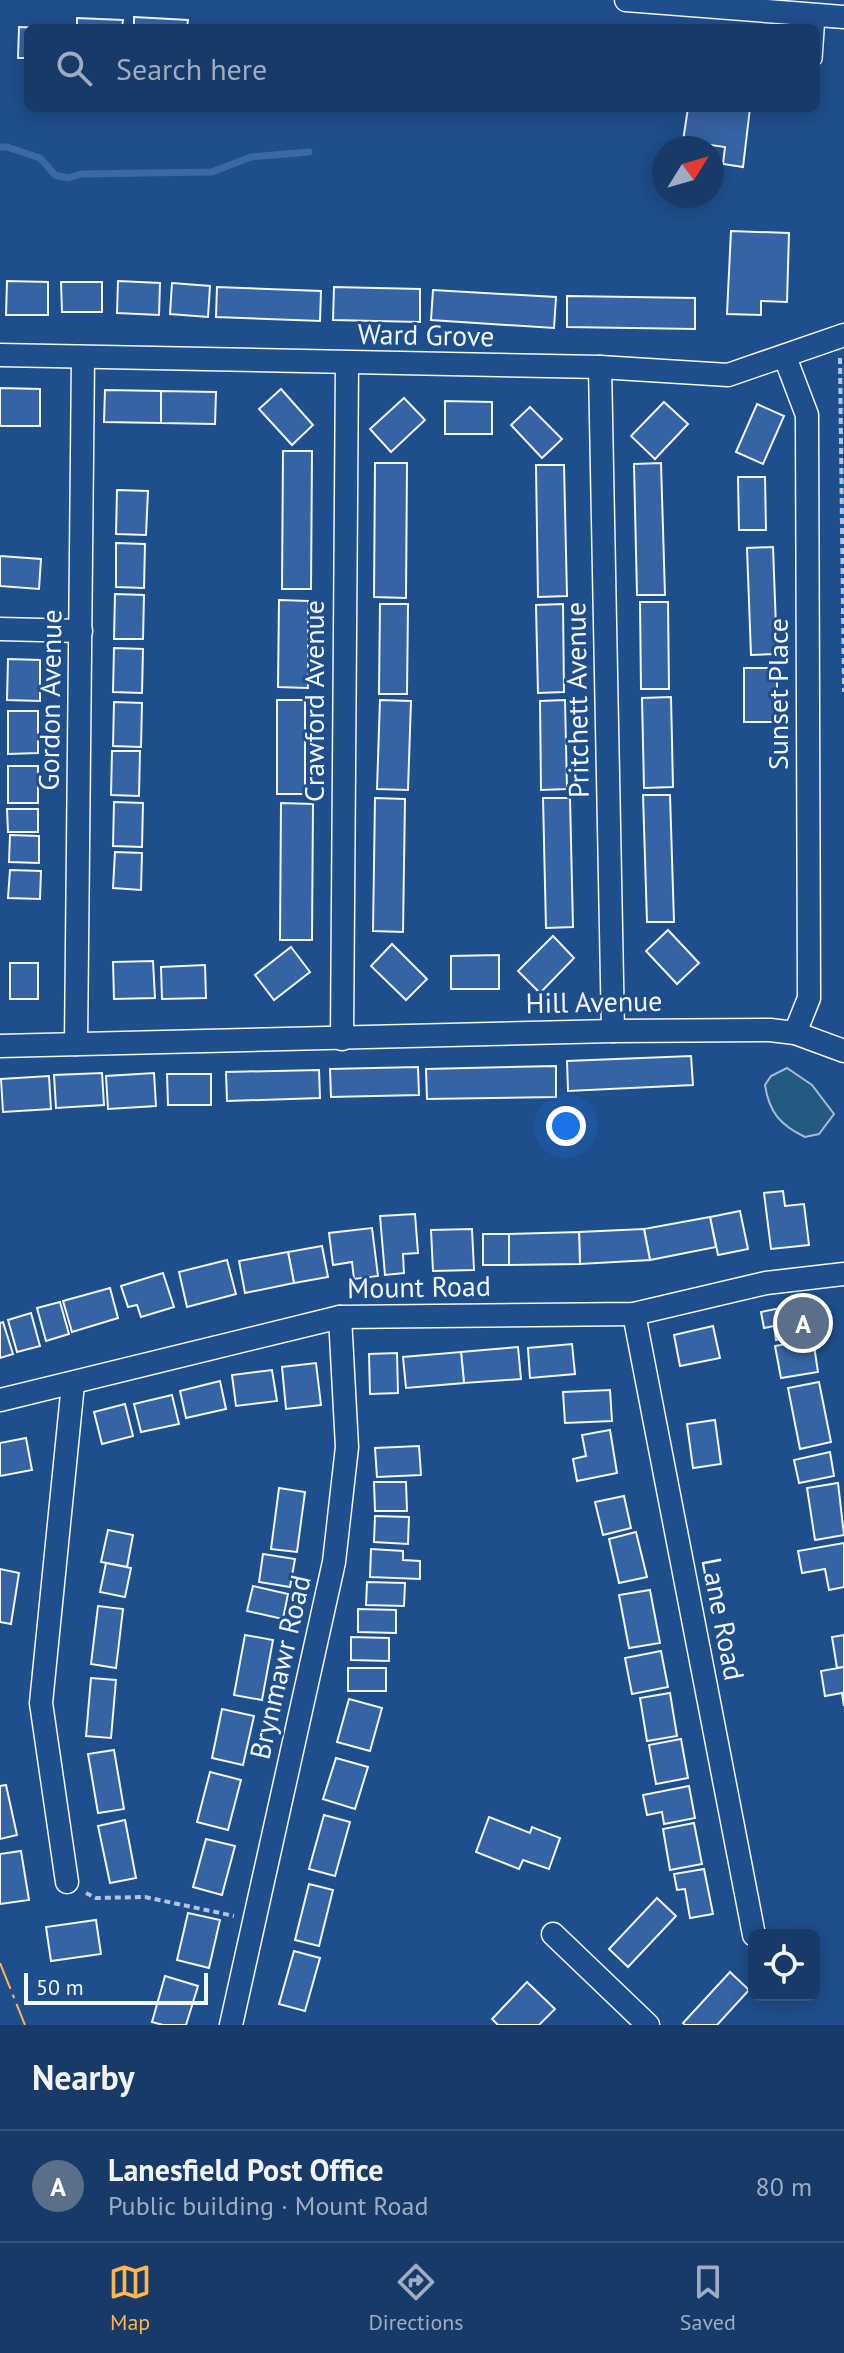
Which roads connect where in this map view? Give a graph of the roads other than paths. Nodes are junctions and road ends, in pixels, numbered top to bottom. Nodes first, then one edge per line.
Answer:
1 (626, 0) edge
2 (819, 8) edge
3 (844, 17) edge
4 (842, 335) edge
5 (0, 355) edge
6 (83, 357) junction
7 (785, 357) junction
8 (347, 363) junction
9 (600, 367) junction
10 (0, 629) edge
11 (81, 631) junction
12 (613, 1031) junction
13 (795, 1033) junction
14 (342, 1039) junction
15 (76, 1044) junction
16 (0, 1046) edge
17 (844, 1051) edge
18 (844, 1274) edge
19 (634, 1314) junction
20 (340, 1317) junction
21 (73, 1384) junction
22 (0, 1400) edge
23 (67, 1882) road end
24 (753, 1929) edge
25 (553, 1934) dead end
26 (231, 2025) edge
27 (648, 2025) edge

1 - 2 street
2 - 3 street
4 - 7 street, Ward Grove
5 - 6 street, Ward Grove
6 - 8 street, Ward Grove
6 - 11 street, Gordon Avenue
7 - 9 street, Ward Grove
7 - 13 street, Sunset Place
8 - 9 street, Ward Grove
8 - 14 street, Crawford Avenue
9 - 12 street, Pritchett Avenue
10 - 11 street
11 - 15 street, Gordon Avenue
12 - 13 street, Hill Avenue
12 - 14 street, Hill Avenue
13 - 17 street, Hill Avenue
14 - 15 street, Hill Avenue
15 - 16 street, Hill Avenue
18 - 19 street, Mount Road
19 - 20 street, Mount Road
19 - 24 street, Lane Road
20 - 21 street, Mount Road
20 - 26 street, Brynmawr Road
21 - 22 street, Mount Road
21 - 23 street
25 - 27 street

